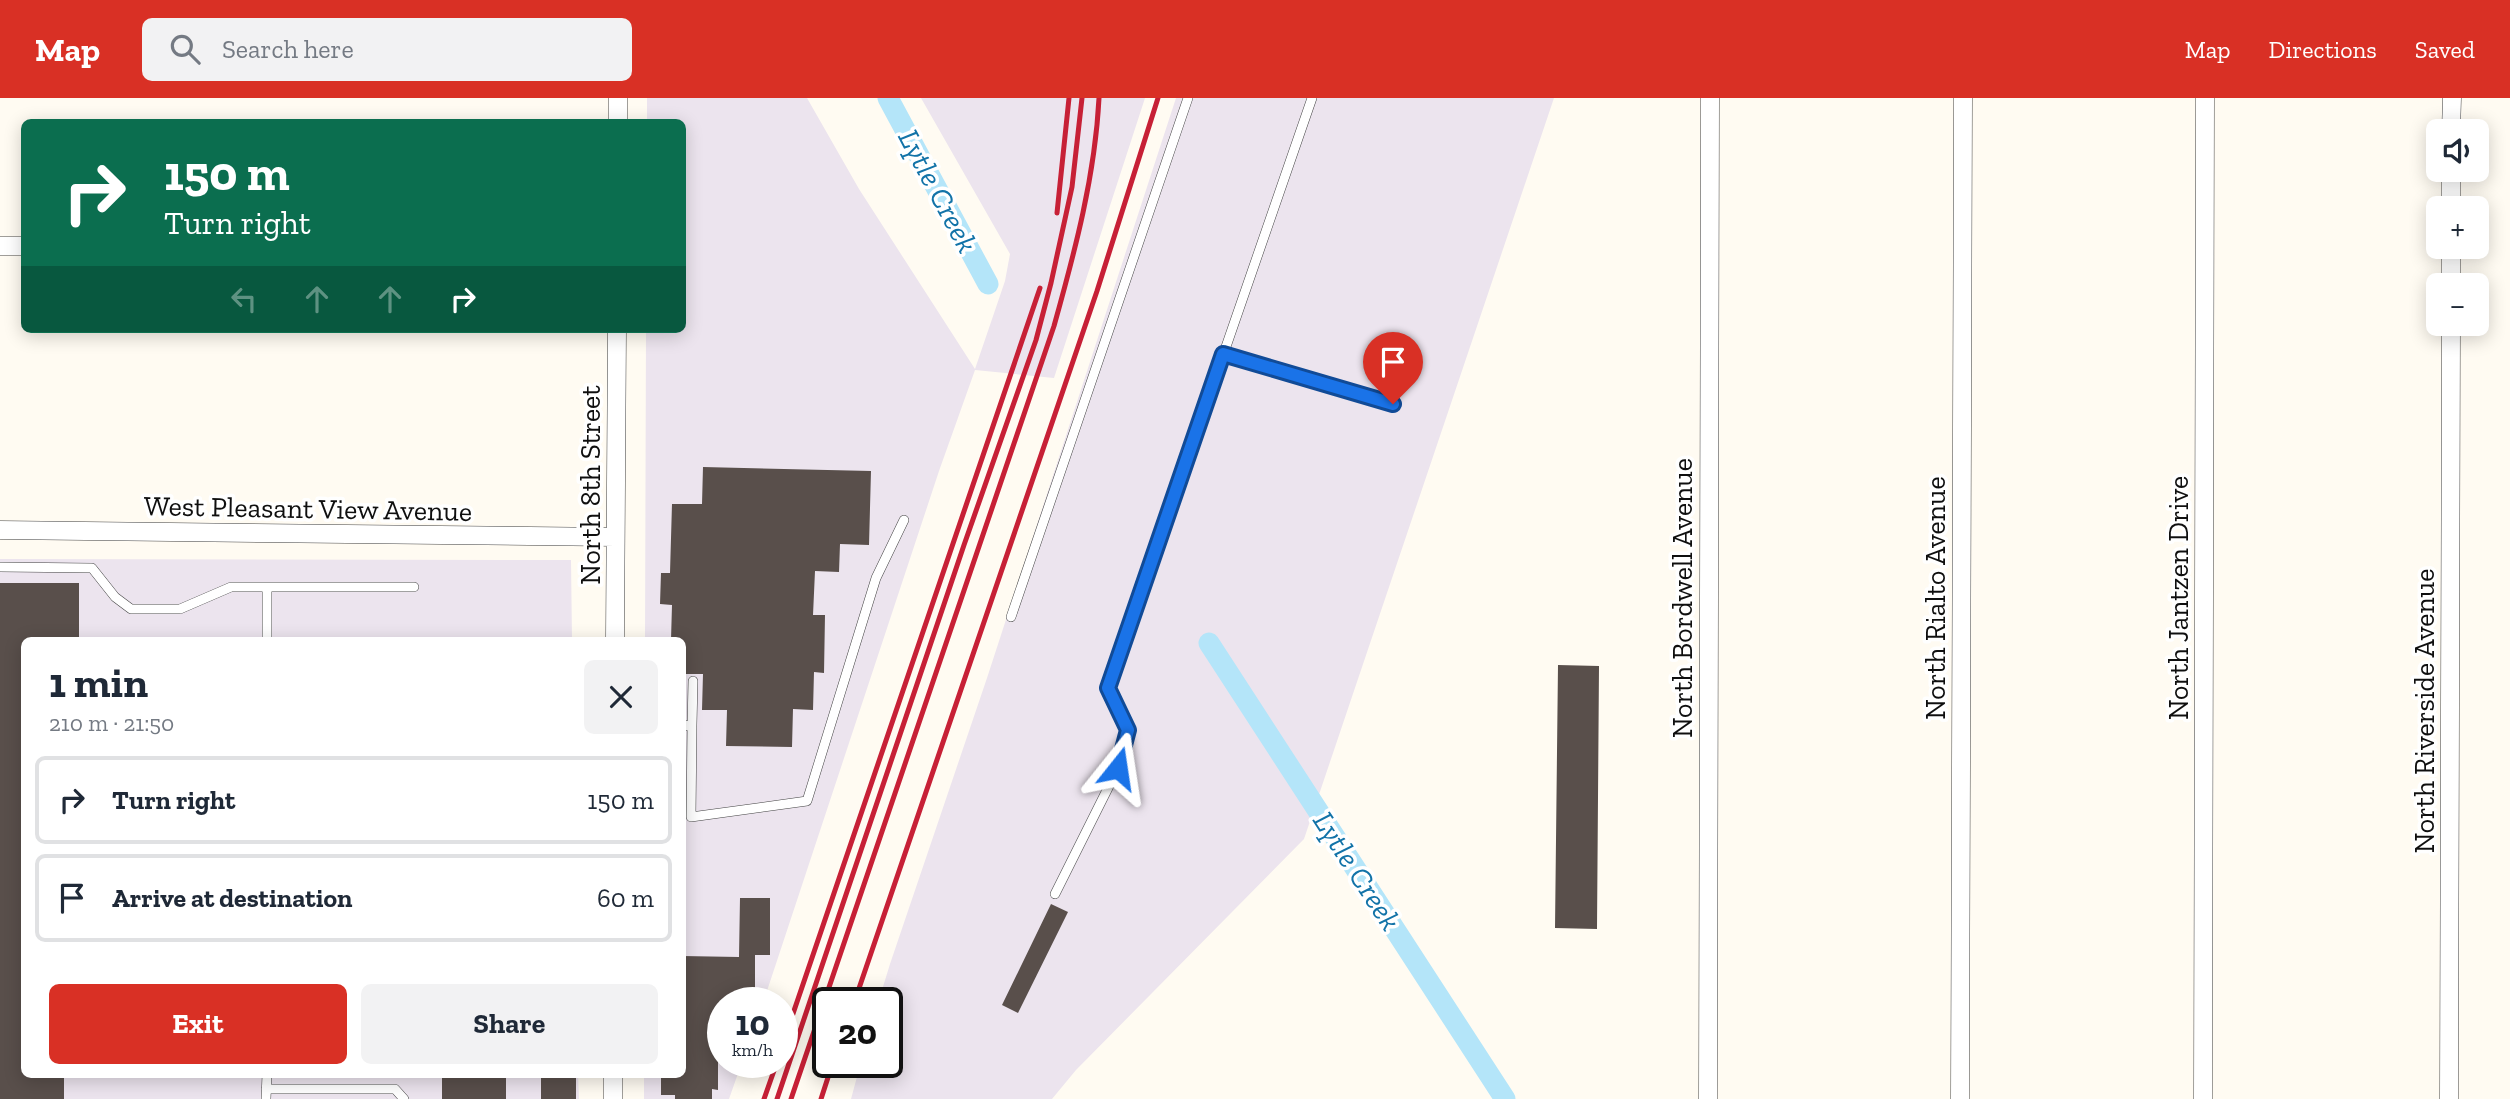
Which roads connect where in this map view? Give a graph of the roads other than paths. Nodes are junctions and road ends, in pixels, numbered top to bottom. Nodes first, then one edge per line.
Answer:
1 (618, 98) edge
2 (1188, 98) edge
3 (1312, 98) edge
4 (1710, 98) edge
5 (1963, 98) edge
6 (2205, 98) edge
7 (2452, 98) edge
8 (618, 119) edge
9 (2451, 119) edge
10 (0, 246) edge
11 (21, 246) edge
12 (617, 333) edge
13 (2451, 336) edge
14 (1223, 354) junction
15 (1393, 404) dead end
16 (904, 520) dead end
17 (0, 530) edge
18 (615, 537) junction
19 (0, 567) edge
20 (267, 587) junction
21 (414, 587) dead end
22 (1011, 617) dead end
23 (267, 637) edge
24 (615, 637) edge
25 (693, 681) dead end
26 (687, 725) edge
27 (1055, 894) dead end
28 (613, 1078) edge
29 (266, 1094) edge
30 (404, 1099) edge
31 (613, 1099) edge
32 (1708, 1099) edge
33 (1960, 1099) edge
34 (2203, 1099) edge
35 (2449, 1099) edge

1 - 8 street
2 - 22 lane
3 - 14 lane
4 - 32 street, North Bordwell Avenue
5 - 33 street, North Rialto Avenue
6 - 34 street, North Jantzen Drive
7 - 9 street
10 - 11 street
12 - 18 street, North 8th Street
13 - 35 street, North Riverside Avenue
14 - 15 lane
14 - 27 lane
16 - 26 lane
17 - 18 street, West Pleasant View Avenue
18 - 24 street, North 8th Street
19 - 20 lane
20 - 21 lane
20 - 23 lane
25 - 26 lane
28 - 31 street
29 - 30 lane

